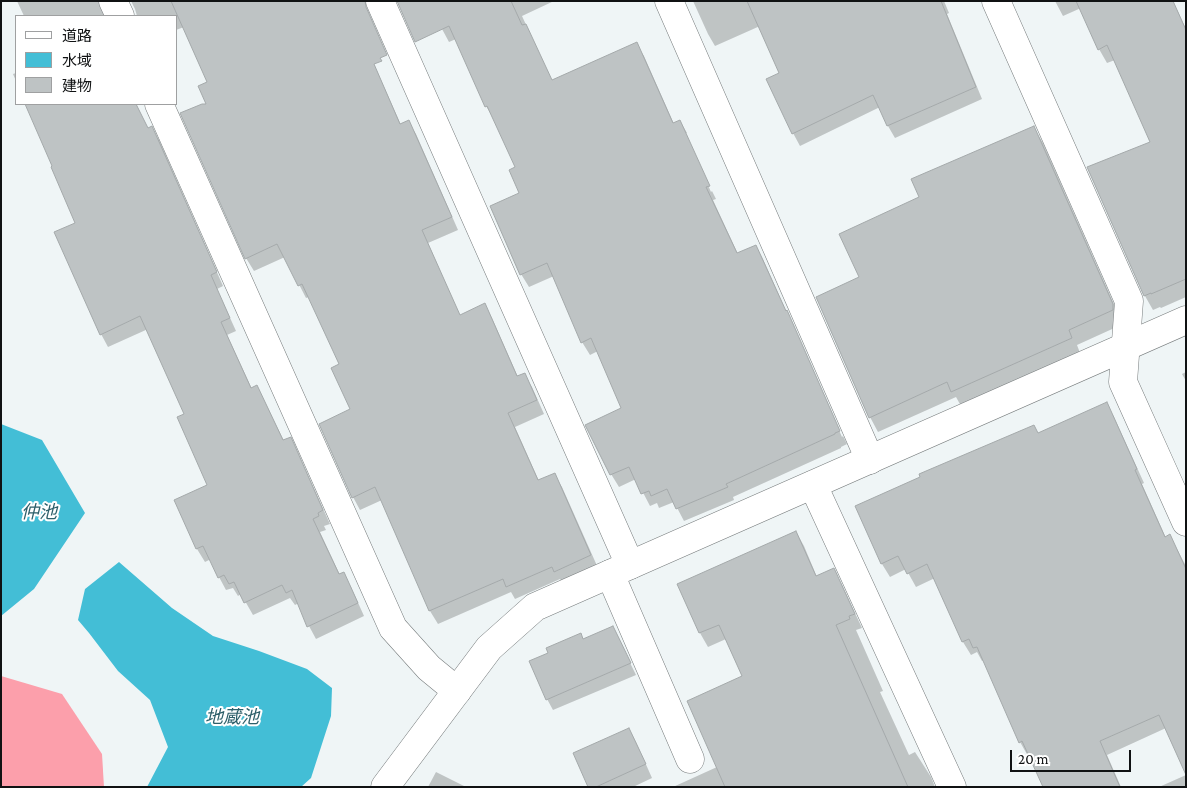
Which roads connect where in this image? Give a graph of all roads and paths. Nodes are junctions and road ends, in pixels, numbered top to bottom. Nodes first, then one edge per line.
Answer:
1 (113, 1) edge
2 (380, 1) edge
3 (669, 1) edge
4 (996, 1) edge
5 (120, 15) edge
6 (159, 105) edge
7 (1186, 320) edge
8 (1126, 347) junction
9 (870, 460) junction
10 (813, 484) junction
11 (1186, 522) edge
12 (620, 570) junction
13 (457, 691) junction
14 (690, 758) dead end
15 (384, 787) edge
16 (952, 787) edge

1 - 5 street
2 - 12 street
3 - 9 street
4 - 8 street
6 - 13 street
7 - 8 street
8 - 9 street
8 - 11 street
9 - 10 street
10 - 12 street
10 - 16 street
12 - 13 street
12 - 14 street
13 - 15 street

